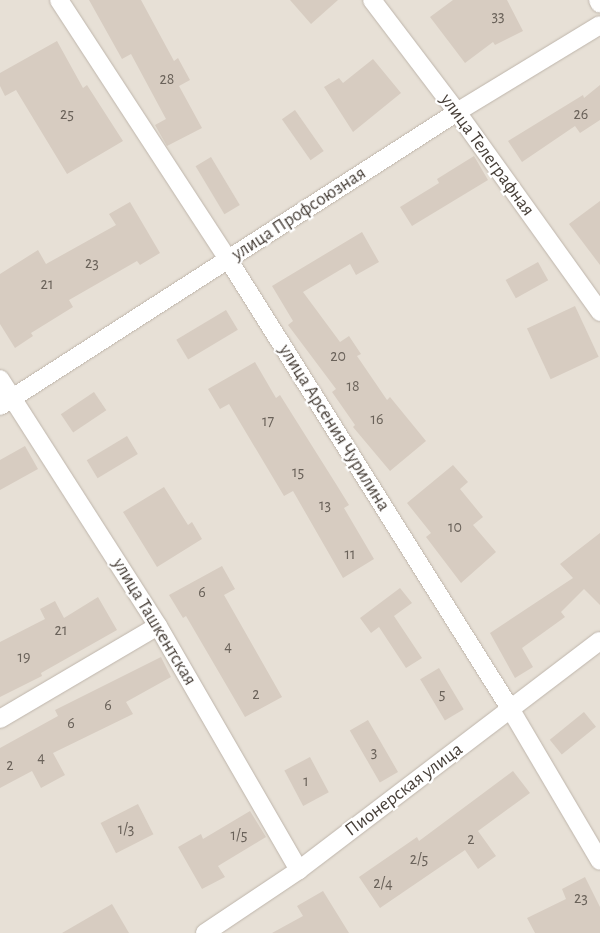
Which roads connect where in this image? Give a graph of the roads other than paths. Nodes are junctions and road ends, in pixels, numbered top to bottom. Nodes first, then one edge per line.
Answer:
1 (58, 0) edge
2 (372, 0) edge
3 (598, 0) edge
4 (600, 4) edge
5 (600, 26) edge
6 (457, 112) junction
7 (228, 259) junction
8 (600, 312) edge
9 (0, 379) edge
10 (6, 402) edge
11 (158, 626) junction
12 (600, 641) edge
13 (512, 710) junction
14 (0, 720) edge
15 (600, 861) edge
16 (299, 870) junction
17 (205, 933) edge

1 - 7 street, улица Арсения Чурилина
2 - 6 street, улица Телеграфная
3 - 4 street
5 - 6 street, улица Профсоюзная
6 - 7 street, улица Профсоюзная
6 - 8 street, улица Телеграфная
7 - 10 street, улица Профсоюзная
7 - 13 street, улица Арсения Чурилина
9 - 10 street, улица Ташкентская
10 - 11 street, улица Ташкентская
11 - 14 street
11 - 16 street, улица Ташкентская
12 - 13 street, Пионерская улица
13 - 15 street, улица Арсения Чурилина
13 - 16 street, Пионерская улица
16 - 17 street, Пионерская улица

